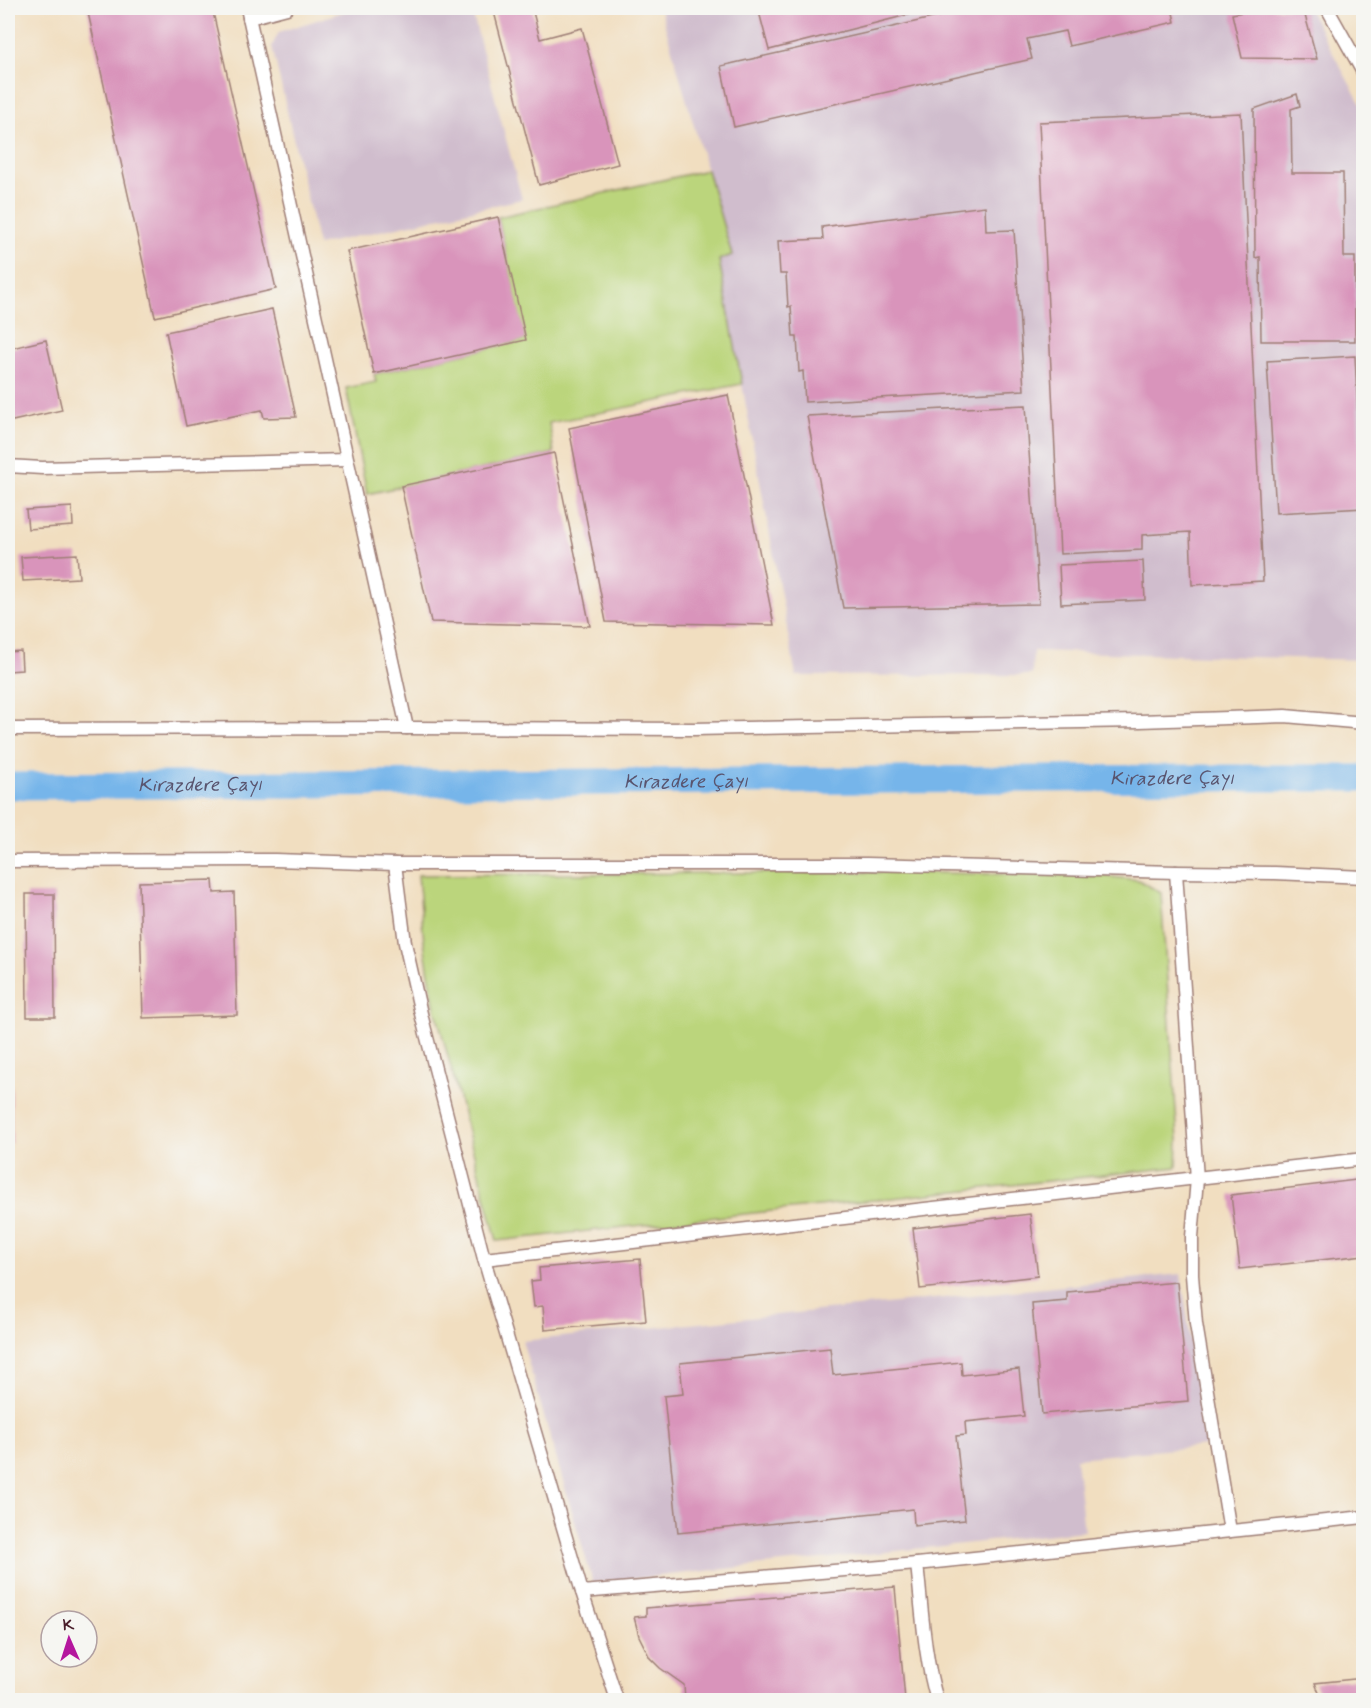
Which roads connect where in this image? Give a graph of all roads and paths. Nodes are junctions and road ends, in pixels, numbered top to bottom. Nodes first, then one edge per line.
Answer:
1 (287, 8) edge
2 (1327, 8) edge
3 (248, 13) edge
4 (1364, 74) edge
5 (347, 460) junction
6 (8, 466) edge
7 (1364, 723) edge
8 (407, 728) junction
9 (8, 729) edge
10 (8, 861) edge
11 (395, 864) junction
12 (1176, 872) junction
13 (1364, 877) edge
14 (1364, 1159) edge
15 (1197, 1179) junction
16 (484, 1259) junction
17 (1364, 1517) edge
18 (1230, 1530) junction
19 (917, 1564) junction
20 (582, 1592) junction
21 (617, 1701) edge
22 (937, 1701) edge

1 - 3 street
2 - 4 street
3 - 5 street
5 - 6 street
5 - 8 street
7 - 8 street
8 - 9 street
10 - 11 street
11 - 12 street
11 - 16 street
12 - 13 street
12 - 15 street
14 - 15 street
15 - 16 street
15 - 18 street
16 - 20 street
17 - 18 street
18 - 19 street
19 - 20 street
19 - 22 street
20 - 21 street

